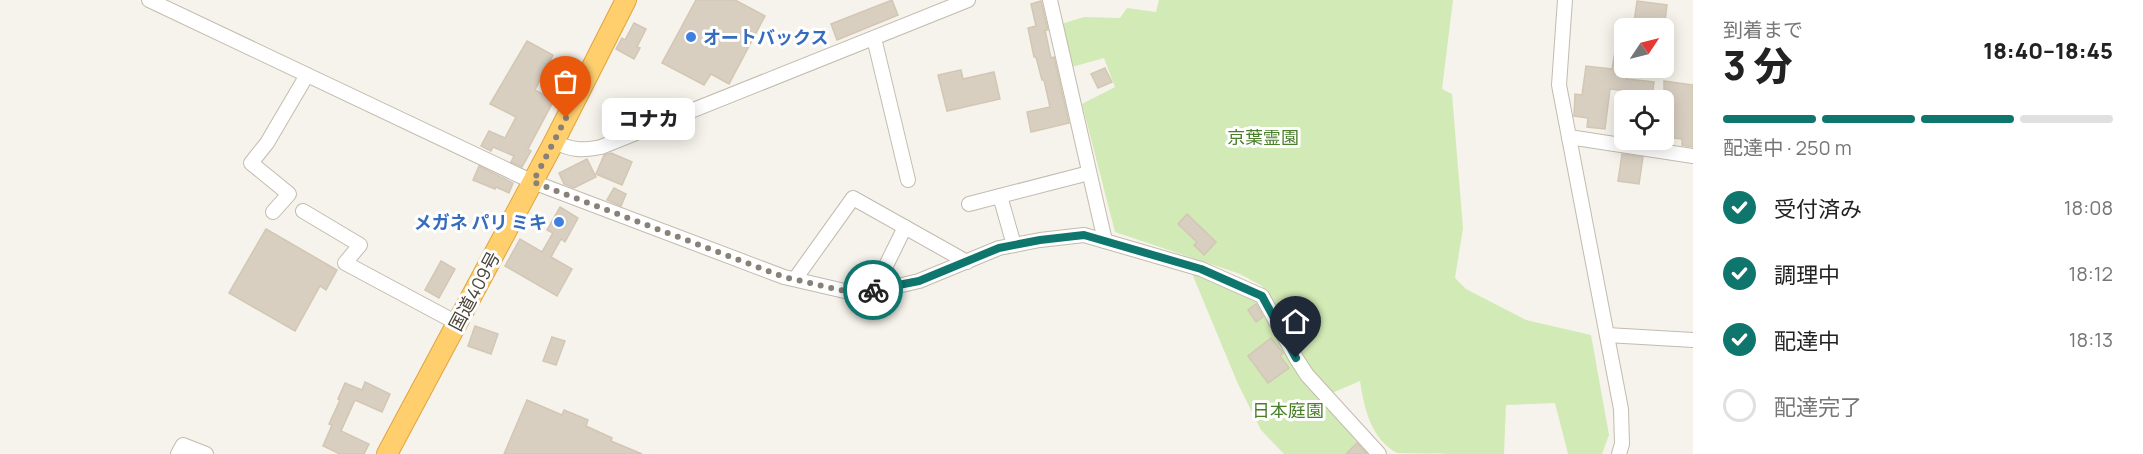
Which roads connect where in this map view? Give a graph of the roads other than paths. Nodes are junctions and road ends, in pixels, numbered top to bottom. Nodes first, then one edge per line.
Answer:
1 (149, 0) edge
2 (626, 0) edge
3 (968, 0) edge
4 (1050, 0) edge
5 (1565, 0) edge
6 (949, 4) edge
7 (874, 38) junction
8 (307, 75) junction
9 (1569, 137) junction
10 (554, 142) junction
11 (1693, 156) edge
12 (1089, 173) junction
13 (909, 180) dead end
14 (533, 182) junction
15 (1000, 196) junction
16 (969, 204) dead end
17 (303, 211) dead end
18 (273, 212) dead end
19 (905, 227) junction
20 (1105, 241) junction
21 (1014, 245) junction
22 (967, 262) junction
23 (795, 279) junction
24 (874, 290) junction
25 (457, 323) junction
26 (1607, 335) junction
27 (1693, 340) edge
28 (178, 454) edge
29 (206, 454) edge
30 (387, 454) edge
31 (1379, 454) edge
32 (1618, 454) edge

1 - 8 street
2 - 10 highway, 国道409号
3 - 6 street
4 - 12 street
5 - 9 street
6 - 7 street
7 - 10 street
7 - 13 street
8 - 14 street
8 - 18 street
9 - 11 street
9 - 26 street
10 - 14 highway, 国道409号
12 - 15 street
12 - 20 street
14 - 23 street
14 - 25 highway, 国道409号
15 - 16 street
15 - 21 street
17 - 25 street
19 - 22 street
19 - 23 street
19 - 24 street
20 - 21 street
20 - 31 street
21 - 22 street
22 - 24 street
23 - 24 street
25 - 30 highway, 国道409号
26 - 27 street
26 - 32 street
28 - 29 street

